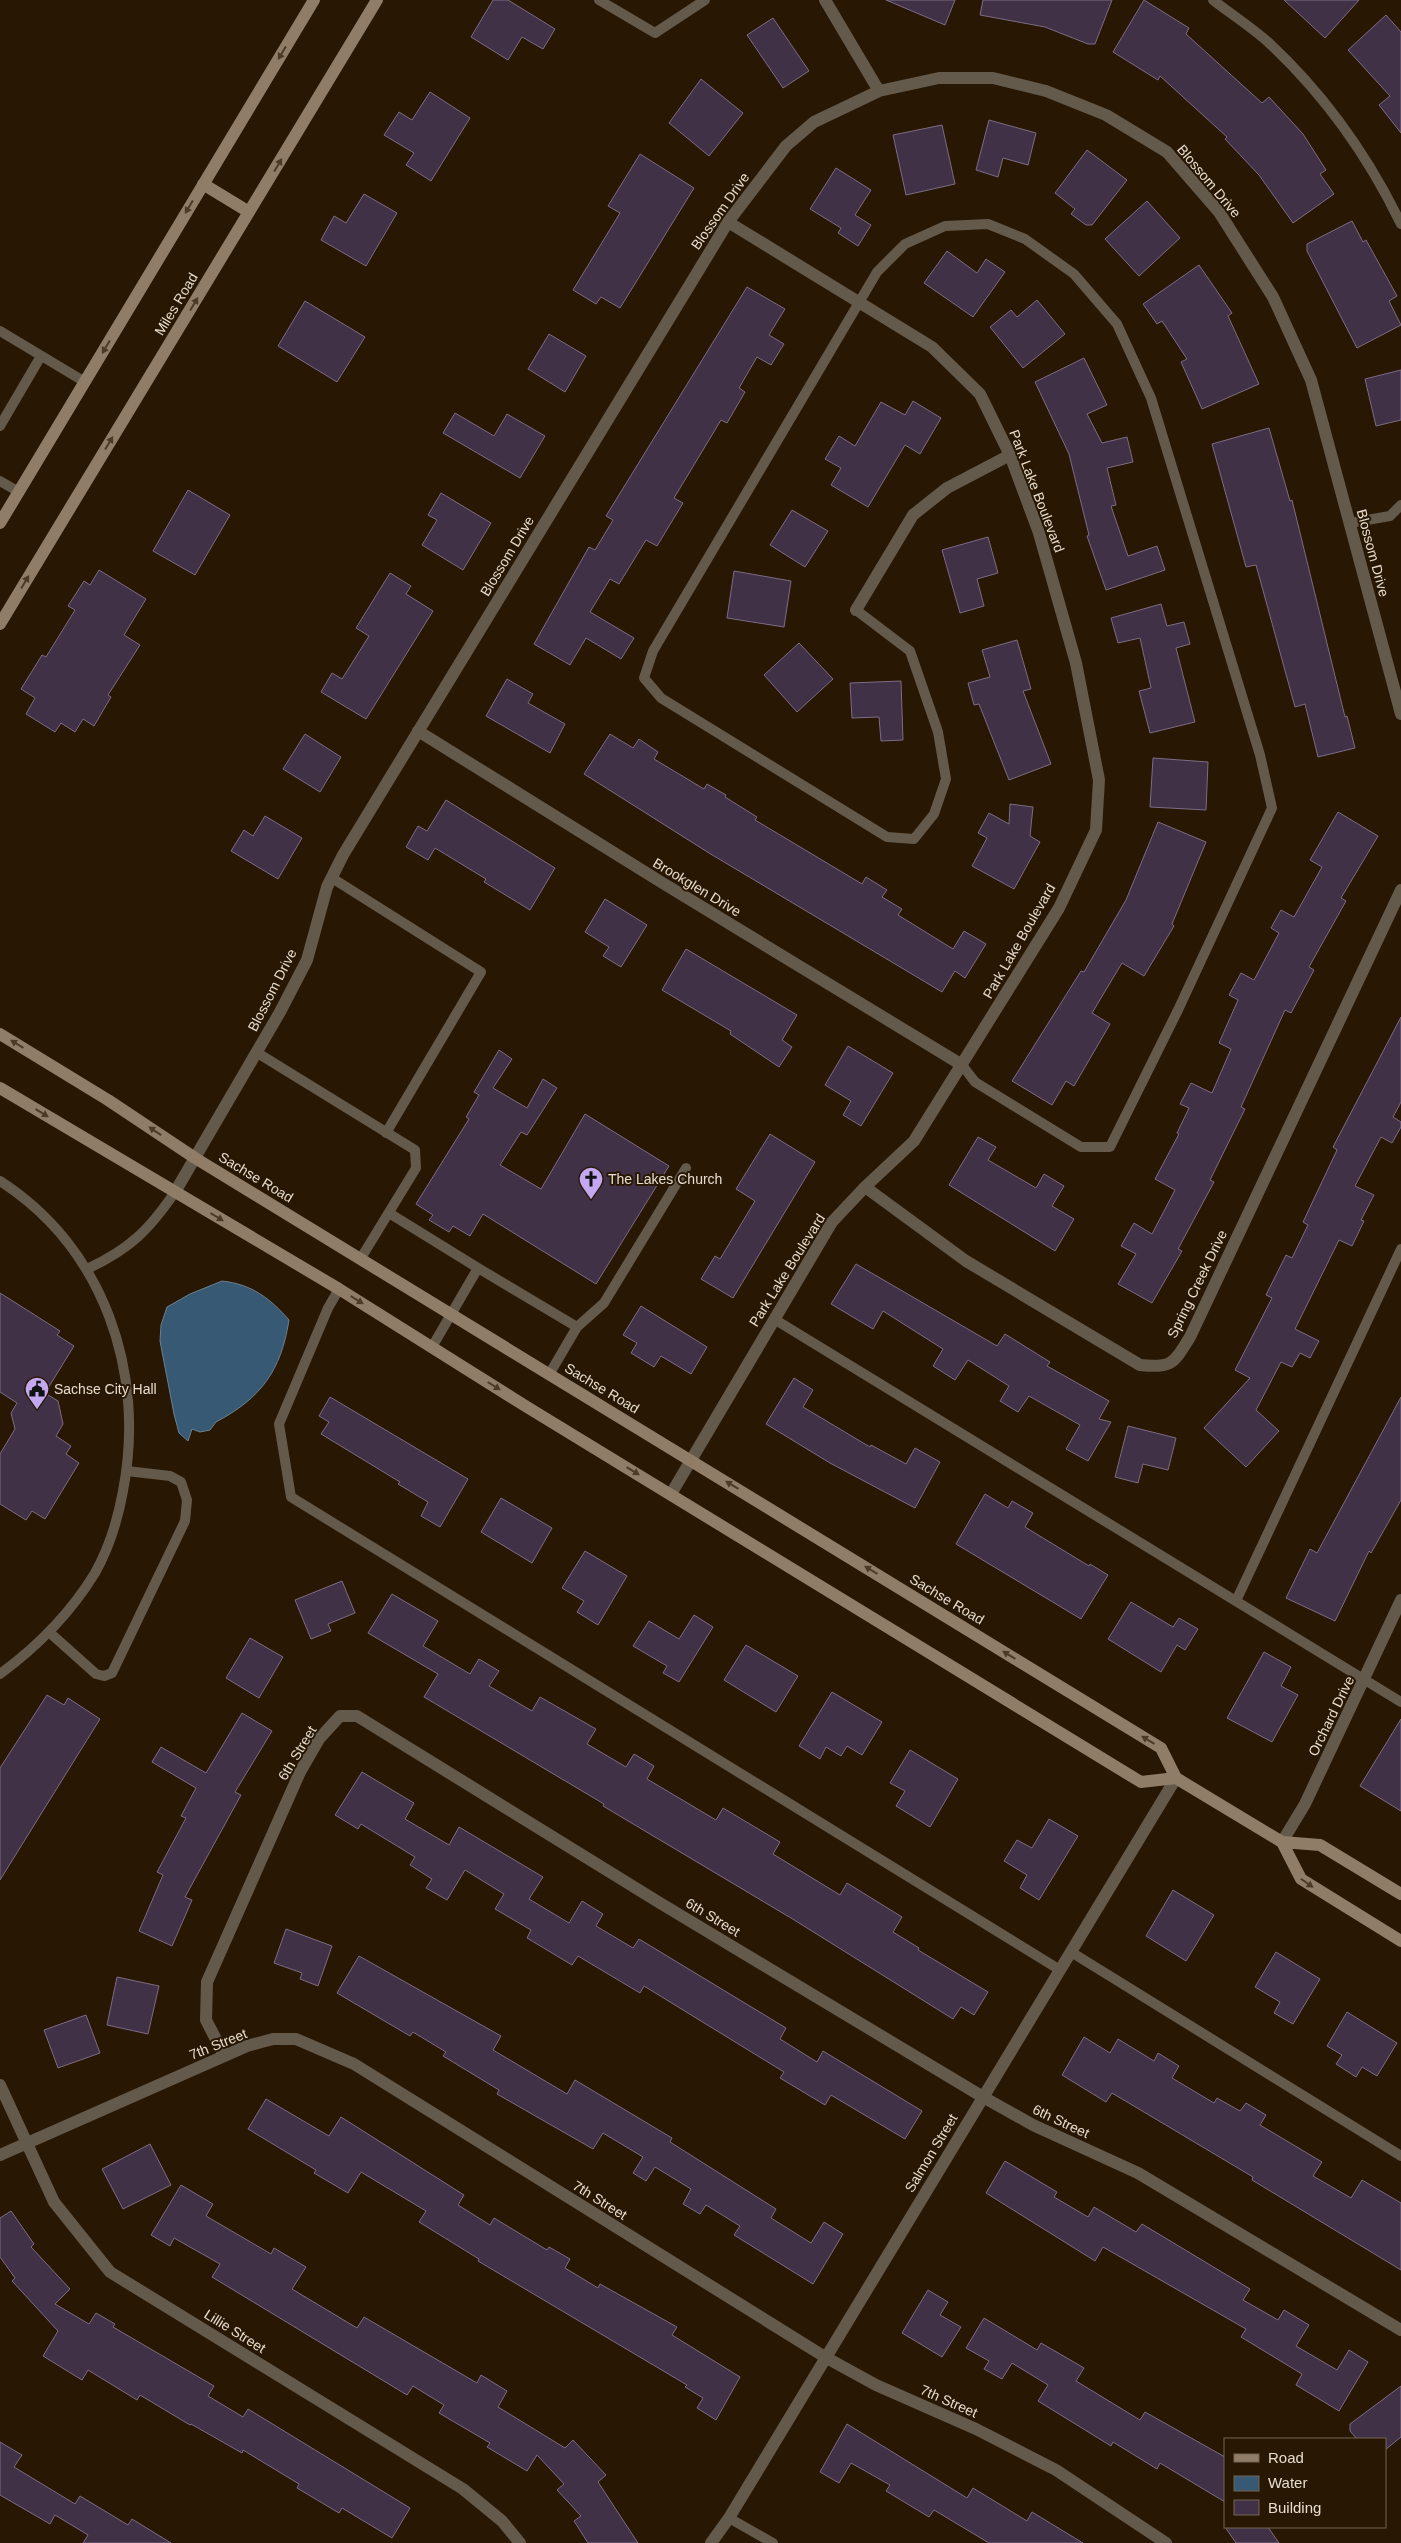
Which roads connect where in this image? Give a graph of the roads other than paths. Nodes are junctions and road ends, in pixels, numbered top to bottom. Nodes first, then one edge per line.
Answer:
1 (314, 0) edge
2 (377, 0) edge
3 (599, 0) edge
4 (705, 0) edge
5 (825, 0) edge
6 (1213, 0) edge
7 (879, 91) junction
8 (203, 184) junction
9 (249, 212) junction
10 (728, 222) junction
11 (1401, 224) edge
12 (859, 302) junction
13 (0, 331) edge
14 (41, 356) junction
15 (84, 382) junction
16 (0, 426) edge
17 (1010, 455) junction
18 (0, 480) edge
19 (19, 492) junction
20 (1401, 505) edge
21 (0, 523) edge
22 (1350, 523) junction
23 (856, 610) joint
24 (0, 624) edge
25 (1401, 714) edge
26 (418, 731) junction
27 (332, 878) junction
28 (1401, 890) edge
29 (0, 1034) edge
30 (256, 1052) junction
31 (962, 1065) junction
32 (0, 1088) edge
33 (386, 1133) junction
34 (195, 1158) junction
35 (686, 1168) dead end
36 (0, 1181) edge
37 (866, 1186) junction
38 (175, 1192) junction
39 (389, 1213) junction
40 (1401, 1249) edge
41 (361, 1258) junction
42 (478, 1268) junction
43 (87, 1269) junction
44 (339, 1289) junction
45 (452, 1313) junction
46 (774, 1320) junction
47 (577, 1327) junction
48 (432, 1347) junction
49 (550, 1374) junction
50 (691, 1460) junction
51 (127, 1471) junction
52 (670, 1494) junction
53 (1401, 1600) edge
54 (1236, 1601) junction
55 (49, 1632) junction
56 (0, 1674) edge
57 (1364, 1680) junction
58 (1401, 1702) edge
59 (1176, 1778) junction
60 (1282, 1842) junction
61 (1401, 1894) edge
62 (1401, 1941) edge
63 (1071, 1952) junction
64 (1060, 1970) junction
65 (224, 2055) junction
66 (0, 2085) edge
67 (983, 2097) junction
68 (27, 2144) junction
69 (0, 2155) edge
70 (1401, 2156) edge
71 (1401, 2330) edge
72 (825, 2357) junction
73 (729, 2518) junction
74 (520, 2543) edge
75 (711, 2543) edge
76 (773, 2543) edge
77 (1166, 2543) edge

1 -> 8 main road
9 -> 2 main road, Miles Road
3 - 4 lane
5 - 7 street
6 - 11 lane
7 - 10 street, Blossom Drive
7 - 22 street, Blossom Drive
8 - 9 main road
8 -> 15 main road
24 -> 9 main road, Miles Road
10 - 12 street, Park Lake Boulevard
10 - 26 street, Blossom Drive
12 - 17 street, Park Lake Boulevard
12 - 23 lane
12 - 31 lane
13 - 14 lane
14 - 15 lane
14 - 16 lane
15 - 19 main road
17 - 23 street
17 - 31 street, Park Lake Boulevard
18 - 19 lane
19 - 21 main road
20 - 22 lane
22 - 25 street, Blossom Drive
26 - 27 street, Blossom Drive
26 - 31 street, Brookglen Drive
27 - 30 street, Blossom Drive
27 - 33 lane
28 - 37 street, Spring Creek Drive
34 -> 29 main road, Sachse Road
30 - 33 lane
30 - 34 street, Blossom Drive
31 - 37 street, Park Lake Boulevard
32 -> 38 main road
33 - 39 lane
34 - 38 street, Blossom Drive
34 - 41 main road, Sachse Road
35 - 47 lane
36 - 43 lane
37 - 46 street, Park Lake Boulevard
38 - 43 lane
38 -> 44 main road
39 - 41 lane
39 - 42 lane
40 - 54 lane
41 - 45 main road, Sachse Road
42 - 45 lane
42 - 47 lane
43 - 51 lane
44 -> 48 main road
44 - 64 lane
45 - 48 lane
45 - 49 main road, Sachse Road
46 - 50 street, Park Lake Boulevard
46 - 54 lane
47 - 49 lane
48 -> 52 main road
49 - 50 main road, Sachse Road
50 - 52 street, Park Lake Boulevard
59 -> 50 main road, Sachse Road
51 - 55 lane
51 - 55 lane
52 - 59 main road
53 - 57 street, Orchard Drive
54 - 57 lane
55 - 56 lane
57 - 58 lane
57 - 60 street, Orchard Drive
59 - 60 main road
59 - 63 street, Salmon Street
60 - 61 main road
60 -> 62 main road
63 - 64 street, Salmon Street
63 - 70 lane
64 - 67 street, Salmon Street
65 - 67 street, 6th Street
65 - 68 street, 7th Street
65 - 72 street, 7th Street
66 - 68 street, Lillie Street
67 - 71 street, 6th Street
67 - 72 street, Salmon Street
68 - 69 street, 7th Street
68 - 74 street, Lillie Street
72 - 73 street, Salmon Street
72 - 77 street, 7th Street
73 - 75 street, Salmon Street
73 - 76 lane

